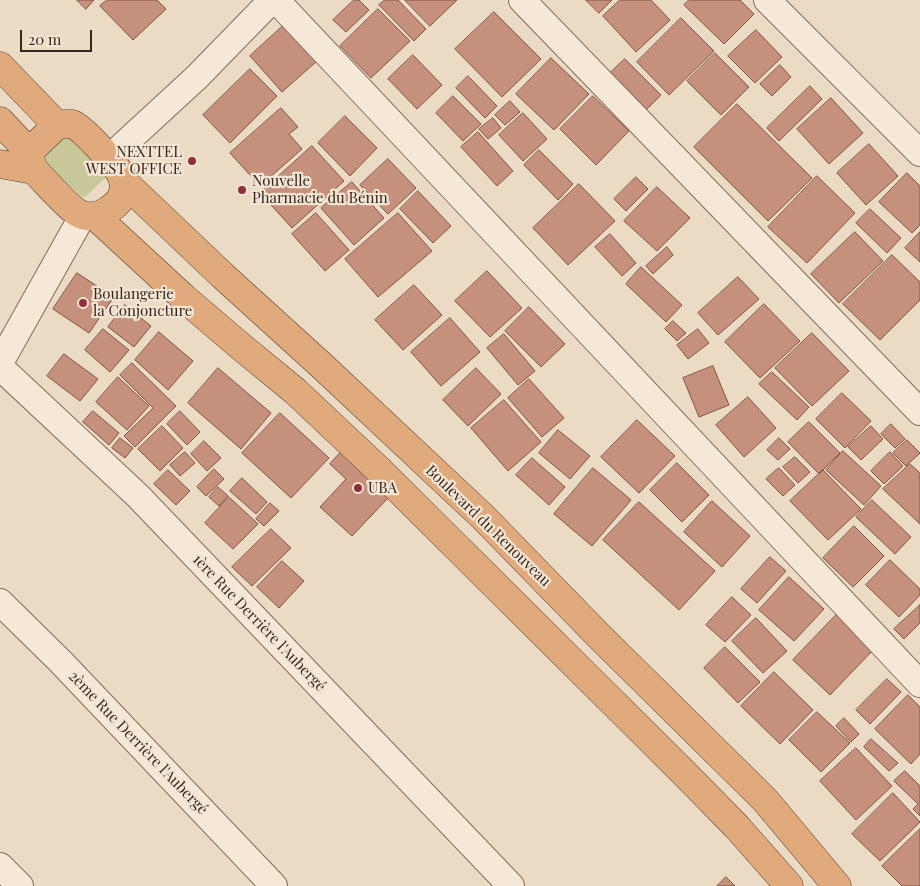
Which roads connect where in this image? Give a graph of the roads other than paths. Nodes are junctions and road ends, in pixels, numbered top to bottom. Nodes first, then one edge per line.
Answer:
1 (272, 0) edge
2 (276, 0) edge
3 (522, 0) edge
4 (767, 0) edge
5 (0, 66) edge
6 (0, 121) edge
7 (56, 125) junction
8 (920, 153) edge
9 (108, 158) junction
10 (32, 162) junction
11 (0, 164) edge
12 (123, 181) junction
13 (89, 215) junction
14 (0, 363) edge
15 (321, 365) junction
16 (0, 367) edge
17 (296, 391) junction
18 (920, 412) edge
19 (0, 602) edge
20 (920, 684) edge
21 (712, 747) junction
22 (685, 774) junction
23 (0, 866) edge
24 (20, 886) edge
25 (274, 886) edge
26 (511, 886) edge
27 (789, 886) edge
28 (837, 886) edge

1 - 9 street
2 - 20 street
3 - 18 street
4 - 8 street
5 - 7 highway
6 - 10 highway
7 - 9 highway
7 - 10 highway
9 - 12 highway
10 - 11 highway
10 - 13 highway
12 - 13 highway
12 - 15 highway, Boulevard du Renouveau
13 - 14 street
13 - 17 highway
15 - 17 highway
15 - 21 highway, Boulevard du Renouveau
16 - 26 street, 1ère Rue Derrière l'Aubergé
17 - 22 highway
19 - 25 street, 2ème Rue Derrière l'Aubergé
21 - 22 highway
21 - 28 highway, Boulevard du Renouveau
22 - 27 highway
23 - 24 street

